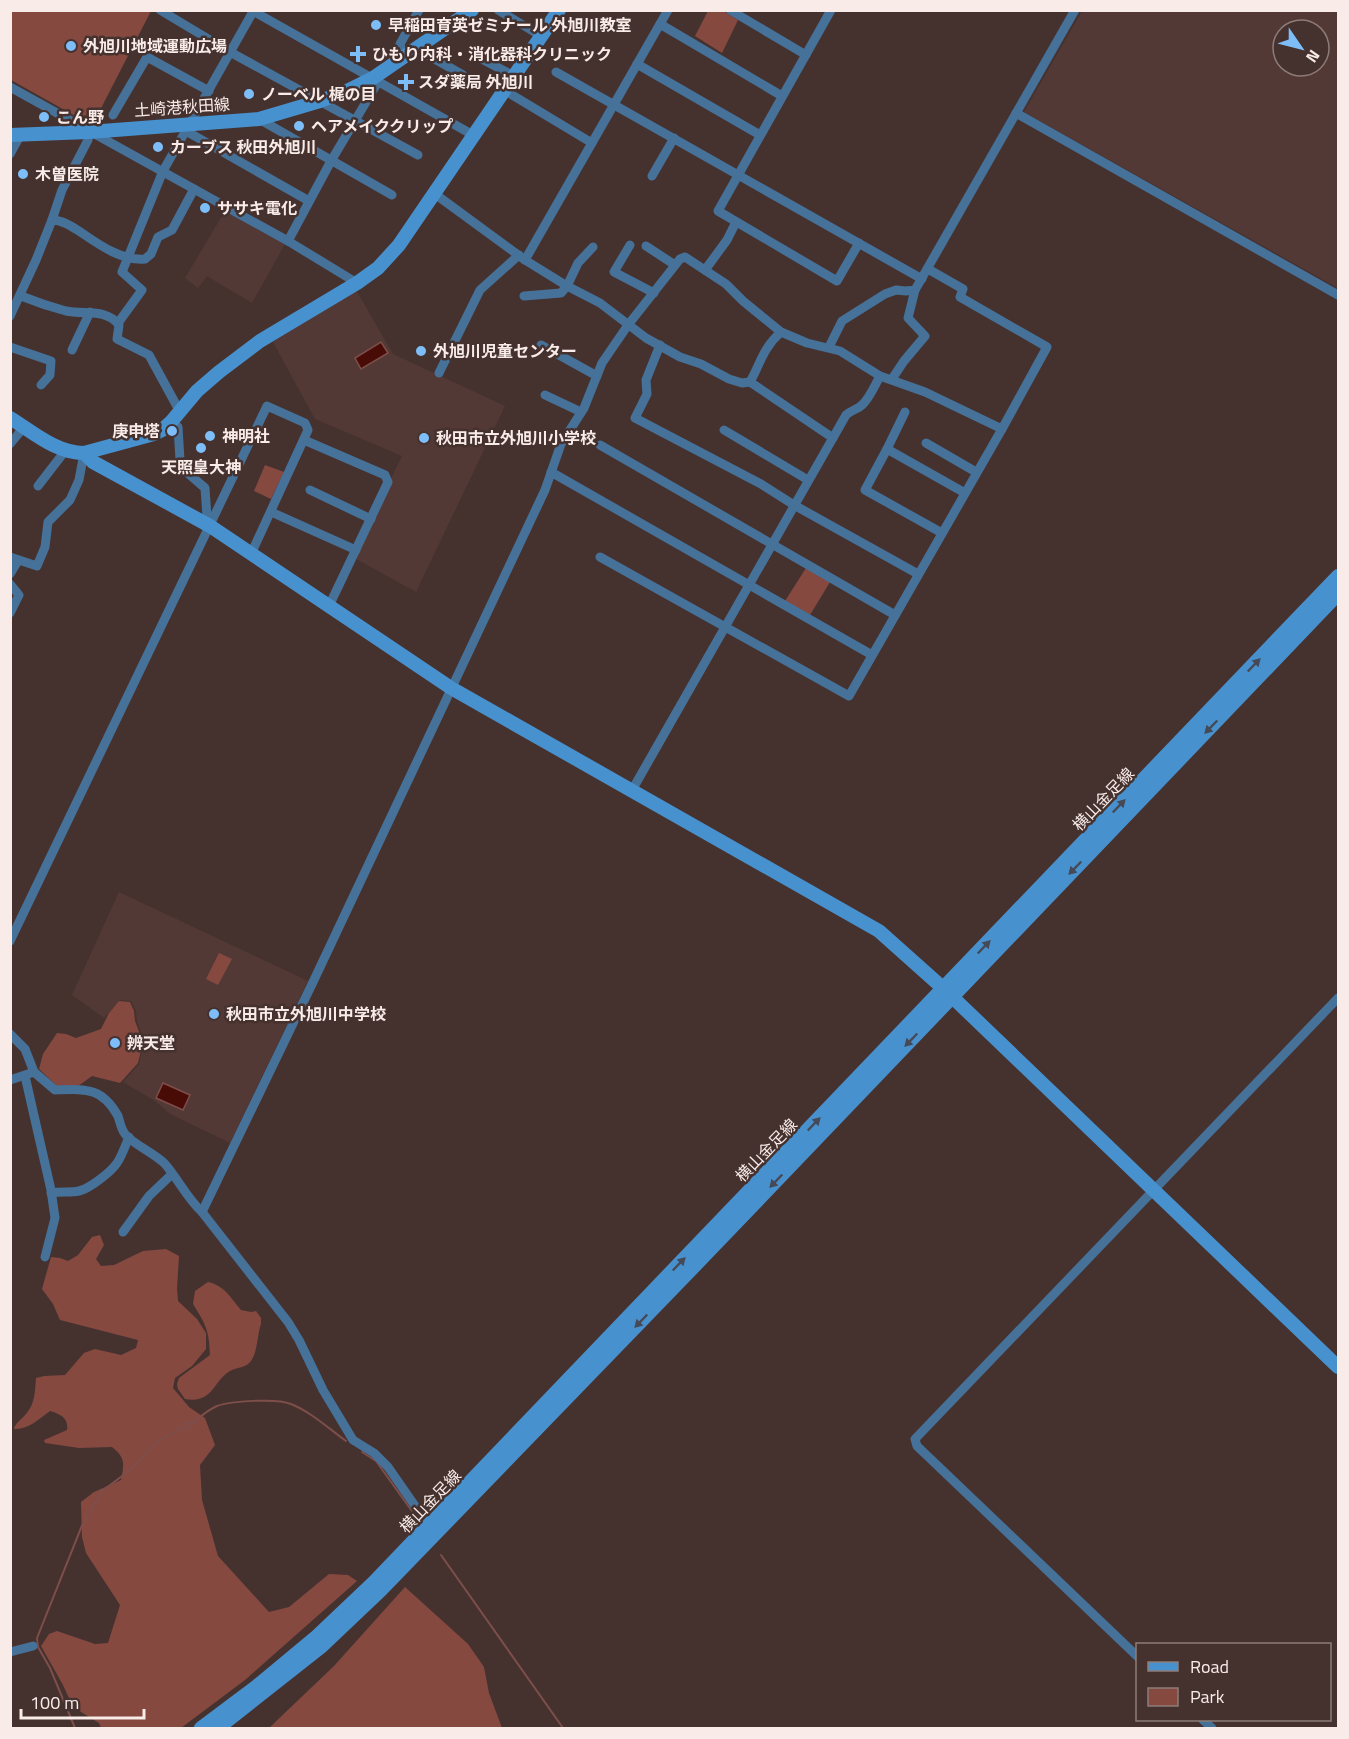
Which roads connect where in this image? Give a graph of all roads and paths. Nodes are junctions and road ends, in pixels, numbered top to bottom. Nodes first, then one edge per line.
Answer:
1 (160, 10) edge
2 (419, 10) edge
3 (472, 10) edge
4 (498, 10) edge
5 (559, 10) edge
6 (668, 10) edge
7 (730, 10) edge
8 (1075, 10) edge
9 (253, 11) edge
10 (828, 12) edge
11 (747, 15) edge
12 (660, 24) junction
13 (541, 36) junction
14 (417, 49) junction
15 (230, 52) junction
16 (806, 54) junction
17 (476, 56) dead end
18 (404, 58) junction
19 (637, 64) junction
20 (556, 72) dead end
21 (463, 75) dead end
22 (513, 76) junction
23 (376, 80) junction
24 (10, 87) edge
25 (504, 90) junction
26 (208, 91) junction
27 (782, 96) junction
28 (320, 101) junction
29 (614, 105) junction
30 (1016, 113) junction
31 (113, 115) dead end
32 (259, 119) junction
33 (356, 120) junction
34 (188, 127) junction
35 (89, 132) junction
36 (16, 135) edge
37 (473, 135) junction
38 (760, 135) junction
39 (674, 138) junction
40 (592, 143) junction
41 (10, 154) edge
42 (418, 155) dead end
43 (331, 161) junction
44 (163, 171) junction
45 (738, 174) junction
46 (652, 176) dead end
47 (194, 189) junction
48 (435, 194) junction
49 (392, 195) dead end
50 (309, 201) junction
51 (52, 220) junction
52 (736, 222) junction
53 (288, 241) junction
54 (859, 243) junction
55 (630, 245) dead end
56 (646, 246) dead end
57 (593, 247) dead end
58 (522, 257) junction
59 (126, 258) junction
60 (675, 265) junction
61 (927, 269) junction
62 (705, 270) junction
63 (922, 279) junction
64 (357, 284) junction
65 (567, 286) junction
66 (915, 290) junction
67 (654, 293) junction
68 (1338, 295) edge
69 (21, 296) junction
70 (524, 296) dead end
71 (90, 312) junction
72 (10, 316) edge
73 (118, 323) junction
74 (628, 325) junction
75 (781, 332) junction
76 (541, 345) dead end
77 (660, 345) junction
78 (10, 347) edge
79 (829, 347) junction
80 (72, 350) dead end
81 (439, 373) dead end
82 (880, 375) junction
83 (597, 376) junction
84 (892, 380) junction
85 (750, 382) junction
86 (41, 385) dead end
87 (545, 395) dead end
88 (581, 412) junction
89 (905, 412) dead end
90 (176, 416) junction
91 (10, 418) edge
92 (24, 427) junction
93 (1002, 429) junction
94 (724, 430) dead end
95 (833, 438) junction
96 (304, 440) junction
97 (926, 443) dead end
98 (10, 444) edge
99 (600, 445) dead end
100 (887, 450) junction
101 (65, 452) junction
102 (84, 453) junction
103 (551, 472) junction
104 (976, 472) junction
105 (808, 480) junction
106 (38, 486) dead end
107 (310, 490) dead end
108 (964, 493) junction
109 (794, 505) junction
110 (271, 512) junction
111 (371, 519) junction
112 (207, 525) junction
113 (942, 533) junction
114 (772, 545) junction
115 (356, 550) junction
116 (251, 554) junction
117 (600, 557) dead end
118 (14, 559) edge
119 (10, 574) edge
120 (918, 574) junction
121 (1338, 576) edge
122 (10, 584) edge
123 (750, 585) junction
124 (1338, 594) edge
125 (329, 606) junction
126 (10, 613) edge
127 (895, 615) junction
128 (725, 627) junction
129 (872, 655) junction
130 (451, 688) junction
131 (631, 792) junction
132 (10, 941) edge
133 (948, 993) junction
134 (1338, 998) edge
135 (10, 1034) edge
136 (29, 1074) junction
137 (10, 1080) edge
138 (129, 1137) junction
139 (172, 1174) junction
140 (1154, 1191) junction
141 (51, 1193) junction
142 (202, 1212) junction
143 (123, 1232) dead end
144 (45, 1257) dead end
145 (1338, 1367) edge
146 (429, 1526) junction
147 (33, 1646) dead end
148 (10, 1652) edge
149 (1136, 1656) edge
150 (201, 1728) edge
151 (218, 1728) edge

1 - 15 street
2 - 18 street
3 - 14 street, 土崎港秋田線
4 - 13 street
5 - 13 street
6 - 12 street
7 - 11 street
8 - 30 street
9 - 15 street
9 - 23 street
10 - 16 street
11 - 16 street
12 - 19 street
12 - 27 street
13 - 22 street
14 - 18 street, 土崎港秋田線
14 - 21 street
15 - 26 street
15 - 28 street
16 - 27 street
17 - 22 street
18 - 23 street, 土崎港秋田線
19 - 29 street
19 - 38 street
20 - 29 street
22 - 25 street
23 - 28 street, 土崎港秋田線
23 - 33 street
23 - 37 street
24 - 35 street
25 - 37 street
25 - 40 street
26 - 31 street
26 - 34 street
27 - 38 street
28 - 32 street, 土崎港秋田線
28 - 33 street
29 - 39 street
29 - 40 street
30 - 61 street
30 - 68 street
32 - 34 street, 土崎港秋田線
32 - 43 street
33 - 42 street
33 - 43 street
34 - 35 street, 土崎港秋田線
34 - 44 street
34 - 50 street
35 - 36 street, 土崎港秋田線
35 - 44 street
35 - 51 street
36 - 41 street
37 - 48 street
38 - 45 street
39 - 45 street
39 - 46 street
40 - 58 street
43 - 49 street
43 - 50 street
44 - 47 street
44 - 59 street
45 - 52 street
45 - 54 street
47 - 53 street
47 - 59 street
48 - 58 street
48 - 64 street
50 - 53 street
51 - 59 street
51 - 69 street
52 - 54 street
52 - 62 street
53 - 64 street
54 - 63 street
55 - 67 street
56 - 60 street
57 - 65 street
58 - 65 street
58 - 81 street
59 - 73 street
60 - 62 street
60 - 67 street
61 - 63 street
61 - 93 street
62 - 75 street
63 - 66 street
64 - 90 street
65 - 70 street
65 - 74 street
66 - 79 street
66 - 84 street
67 - 74 street
69 - 71 street
69 - 72 street
71 - 73 street
71 - 80 street
73 - 90 street
74 - 77 street
74 - 83 street
75 - 79 street
75 - 85 street
76 - 83 street
77 - 85 street
77 - 109 street
78 - 86 street
79 - 82 street
82 - 84 street
82 - 95 street
83 - 88 street
84 - 93 street
85 - 95 street
87 - 88 street
88 - 103 street
89 - 100 street
90 - 102 street
90 - 112 street
91 - 92 street
92 - 98 street
92 - 101 street
93 - 104 street
94 - 105 street
95 - 105 street
96 - 110 street
96 - 111 street
96 - 112 street
97 - 104 street
99 - 114 street
100 - 108 street
100 - 113 street
101 - 102 street
101 - 106 street
102 - 112 street
102 - 118 street
103 - 123 street
103 - 130 street
104 - 108 street
105 - 109 street
107 - 111 street
108 - 113 street
109 - 114 street
109 - 120 street
110 - 115 street
110 - 116 street
111 - 115 street
112 - 116 street
112 - 132 street
113 - 120 street
114 - 123 street
114 - 127 street
115 - 125 street
116 - 125 street
117 - 128 street
118 - 119 street
120 - 127 street
133 -> 121 street, 横山金足線
122 - 126 street
123 - 128 street
123 - 129 street
124 -> 133 street, 横山金足線
125 - 130 street
127 - 129 street
128 - 129 street
128 - 131 street
130 - 131 street
130 - 142 street
131 - 133 street
133 - 140 street
146 -> 133 street, 横山金足線
133 -> 151 street, 横山金足線
134 - 140 street
135 - 136 street
136 - 137 street
136 - 138 street
136 - 141 street
138 - 139 street
138 - 141 street
139 - 142 street
139 - 143 street
140 - 145 street
140 - 149 street
141 - 144 street
142 - 146 street
146 - 150 street, 横山金足線
147 - 148 street

